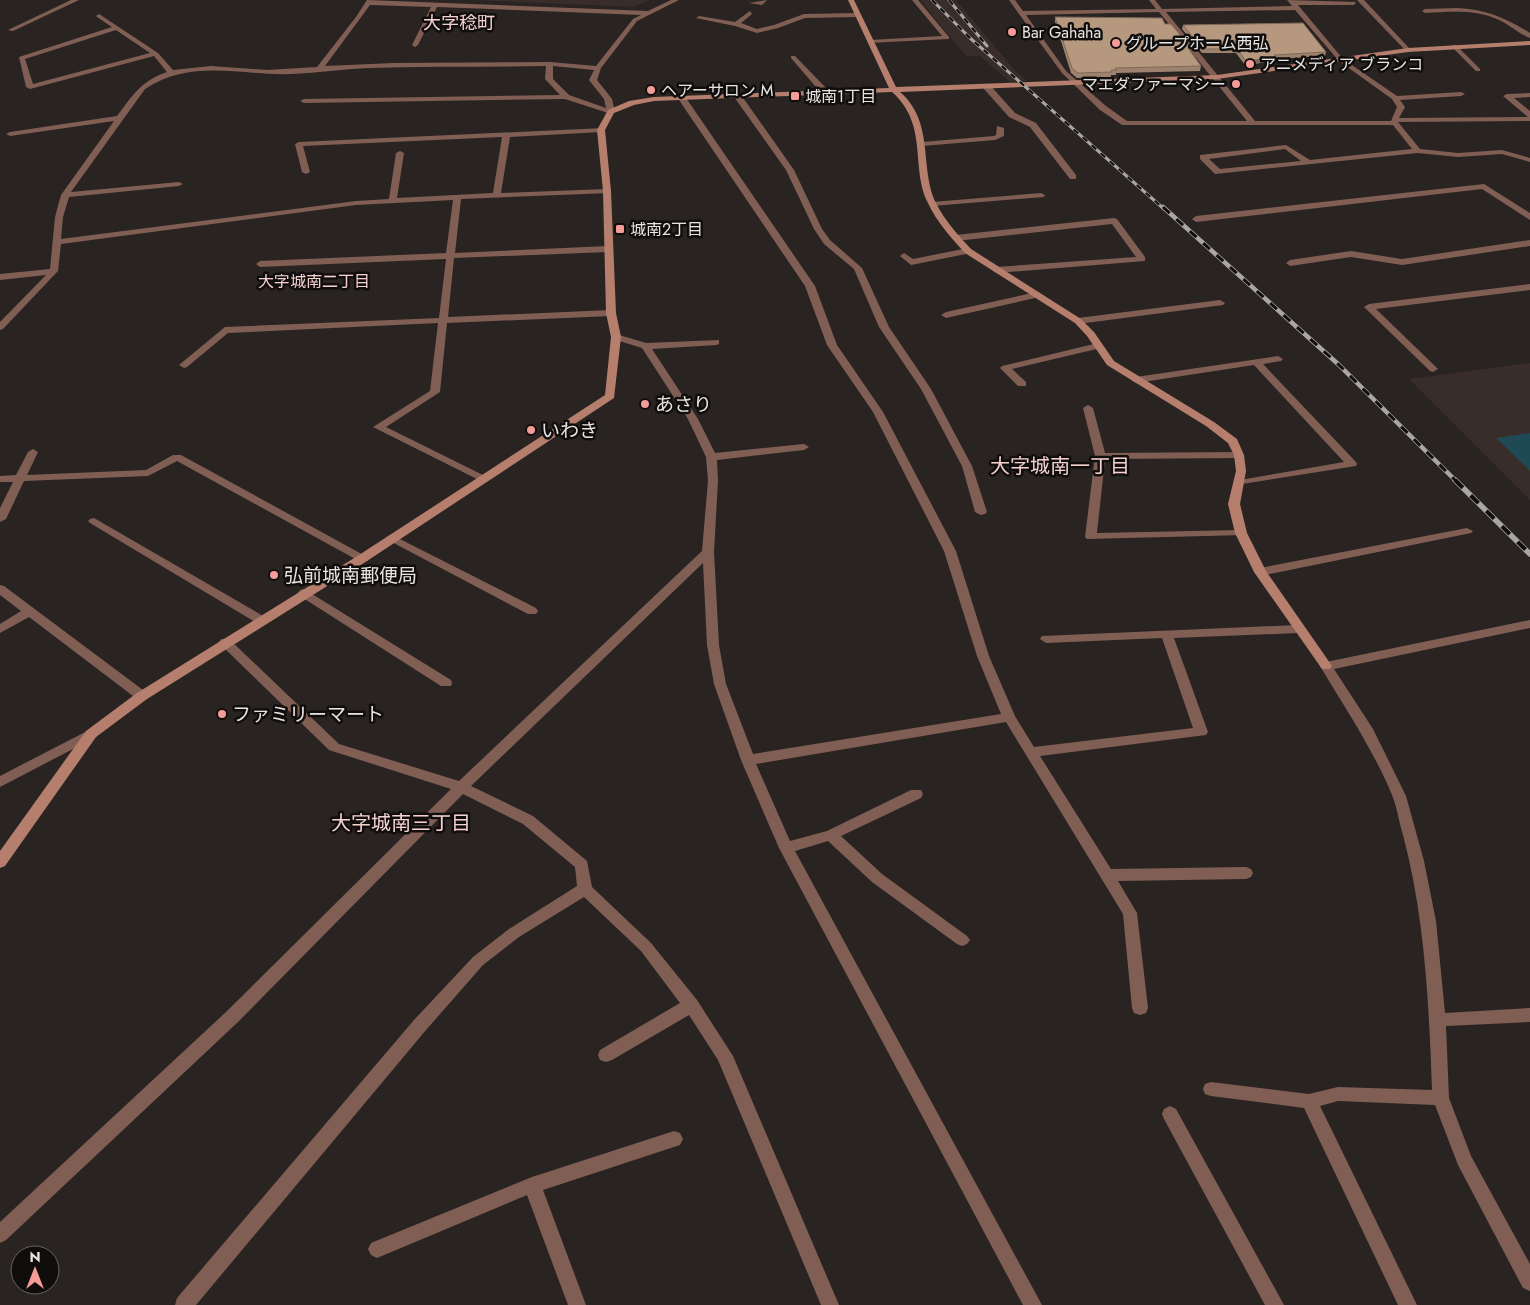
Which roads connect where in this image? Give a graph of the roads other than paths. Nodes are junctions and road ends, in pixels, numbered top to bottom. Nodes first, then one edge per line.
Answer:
1 (76, 0) edge
2 (676, 0) edge
3 (764, 0) edge
4 (851, 0) edge
5 (915, 0) edge
6 (1012, 0) edge
7 (1152, 0) edge
8 (1357, 1) edge
9 (369, 2) edge
10 (752, 3) dead end
11 (1293, 4) edge
12 (435, 6) junction
13 (1160, 10) junction
14 (1425, 11) dead end
15 (647, 13) junction
16 (750, 13) dead end
17 (1022, 13) junction
18 (857, 14) junction
19 (99, 16) dead end
20 (699, 18) dead end
21 (736, 24) junction
22 (116, 28) junction
23 (11, 30) dead end
24 (1530, 36) edge
25 (870, 42) junction
26 (1530, 44) edge
27 (415, 45) dead end
28 (1454, 46) junction
29 (1408, 50) junction
30 (156, 54) junction
31 (793, 57) dead end
32 (1341, 60) junction
33 (550, 64) junction
34 (598, 68) junction
35 (319, 69) junction
36 (1478, 70) dead end
37 (171, 72) junction
38 (1216, 77) junction
39 (1074, 83) junction
40 (987, 87) junction
41 (894, 90) junction
42 (825, 92) junction
43 (736, 94) junction
44 (1461, 94) dead end
45 (1530, 95) edge
46 (566, 97) junction
47 (681, 97) junction
48 (1395, 98) junction
49 (304, 101) dead end
50 (611, 112) junction
51 (1530, 115) edge
52 (120, 118) junction
53 (1530, 119) edge
54 (1395, 122) junction
55 (1254, 124) junction
56 (1000, 128) dead end
57 (602, 130) junction
58 (10, 134) dead end
59 (506, 135) junction
60 (922, 144) junction
61 (1418, 151) junction
62 (400, 153) dead end
63 (1530, 160) edge
64 (1308, 162) junction
65 (306, 172) dead end
66 (1073, 177) dead end
67 (179, 184) dead end
68 (607, 191) junction
69 (65, 195) junction
70 (497, 195) junction
71 (1041, 195) dead end
72 (457, 197) junction
73 (393, 200) junction
74 (932, 204) junction
75 (1530, 217) edge
76 (1196, 219) dead end
77 (956, 238) junction
78 (57, 242) junction
79 (1530, 243) edge
80 (608, 249) junction
81 (968, 251) junction
82 (449, 256) junction
83 (904, 256) dead end
84 (1290, 263) dead end
85 (260, 264) dead end
86 (996, 270) junction
87 (54, 271) junction
88 (0, 277) edge
89 (1530, 287) edge
90 (1037, 295) junction
91 (1220, 303) dead end
92 (611, 312) junction
93 (946, 315) dead end
94 (1078, 321) junction
95 (441, 322) junction
96 (0, 327) edge
97 (616, 337) junction
98 (716, 342) dead end
99 (646, 346) junction
100 (1098, 346) junction
101 (1278, 359) dead end
102 (1256, 362) junction
103 (184, 365) dead end
104 (1432, 369) dead end
105 (1136, 380) junction
106 (1022, 384) dead end
107 (1088, 408) dead end
108 (804, 447) dead end
109 (33, 452) dead end
110 (1239, 455) junction
111 (1100, 456) junction
112 (711, 458) junction
113 (22, 478) junction
114 (0, 479) edge
115 (483, 479) junction
116 (1240, 483) junction
117 (981, 512) dead end
118 (0, 519) edge
119 (94, 521) dead end
120 (1467, 531) dead end
121 (1241, 533) junction
122 (392, 538) junction
123 (708, 552) junction
124 (363, 558) junction
125 (1260, 572) junction
126 (0, 589) edge
127 (304, 593) junction
128 (532, 611) dead end
129 (28, 612) junction
130 (260, 620) junction
131 (1530, 624) edge
132 (0, 629) edge
133 (1298, 629) junction
134 (1166, 635) junction
135 (1046, 639) dead end
136 (225, 642) junction
137 (1326, 666) junction
138 (446, 683) dead end
139 (142, 696) junction
140 (1009, 717) junction
141 (91, 734) junction
142 (1029, 752) junction
143 (748, 760) junction
144 (0, 782) edge
145 (461, 787) junction
146 (916, 794) dead end
147 (831, 836) junction
148 (786, 848) junction
149 (0, 862) edge
150 (1246, 873) dead end
151 (1107, 875) junction
152 (585, 889) junction
153 (962, 940) dead end
154 (691, 1005) junction
155 (1140, 1008) dead end
156 (1530, 1016) edge
157 (1438, 1020) junction
158 (606, 1055) dead end
159 (1211, 1090) dead end
160 (1441, 1098) junction
161 (1308, 1101) junction
162 (1170, 1114) dead end
163 (674, 1139) dead end
164 (532, 1185) junction
165 (0, 1234) edge
166 (377, 1249) dead end
167 (1530, 1282) edge
168 (184, 1305) edge
169 (577, 1305) edge
170 (830, 1305) edge
171 (1033, 1305) edge
172 (1275, 1305) edge
173 (1408, 1305) edge

1 - 23 street
2 - 15 street
3 - 10 street
4 - 18 street
5 - 25 street
6 - 17 street
7 - 13 street
8 - 11 street
8 - 29 street
9 - 12 street
9 - 35 street
11 - 13 street
11 - 32 street
12 - 15 street
12 - 27 street
13 - 17 street
13 - 38 street
14 - 24 street
15 - 34 street
16 - 21 street
17 - 39 street
18 - 21 street
18 - 25 street
19 - 22 street
20 - 21 street
22 - 30 street
22 - 30 street
25 - 41 street
26 - 28 street
28 - 29 street
28 - 36 street
29 - 32 street
30 - 37 street
31 - 42 street
32 - 38 street
32 - 48 street
33 - 34 street
33 - 35 street
33 - 46 street
34 - 50 street
35 - 37 street
37 - 52 street
38 - 39 street
38 - 55 street
39 - 40 street
39 - 55 street
40 - 41 street
40 - 66 street
41 - 42 street
41 - 60 street
42 - 43 street
43 - 47 street
43 - 117 street
44 - 48 street
45 - 51 street
46 - 49 street
46 - 50 street
47 - 50 street
47 - 140 street
48 - 54 street
50 - 57 street
52 - 58 street
52 - 69 street
53 - 54 street
54 - 55 street
54 - 61 street
56 - 60 street
57 - 59 street
57 - 68 street
59 - 65 street
59 - 70 street
60 - 74 street
61 - 63 street
61 - 64 street
62 - 73 street
64 - 64 street
67 - 69 street
68 - 70 street
68 - 80 street
69 - 78 street
70 - 72 street
71 - 74 street
72 - 73 street
72 - 82 street
73 - 78 street
74 - 77 street
75 - 76 street
77 - 81 street
77 - 86 street
78 - 87 street
79 - 84 street
80 - 82 street
80 - 92 street
81 - 83 street
81 - 86 street
82 - 85 street
82 - 95 street
86 - 90 street
87 - 88 street
87 - 96 street
89 - 104 street
90 - 93 street
90 - 94 street
91 - 94 street
92 - 95 street
92 - 97 street
94 - 100 street
95 - 103 street
95 - 115 street
97 - 99 street
97 - 115 street
98 - 99 street
99 - 112 street
100 - 105 street
100 - 106 street
101 - 102 street
102 - 105 street
102 - 116 street
105 - 110 street
107 - 111 street
108 - 112 street
109 - 113 street
110 - 111 street
110 - 116 street
111 - 121 street
112 - 123 street
113 - 114 street
113 - 118 street
113 - 124 street
115 - 122 street
116 - 121 street
119 - 130 street
120 - 125 street
121 - 125 street
122 - 124 street
122 - 128 street
123 - 143 street
123 - 145 street
124 - 127 street
125 - 133 street
126 - 129 street
127 - 130 street
127 - 138 street
129 - 132 street
129 - 139 street
130 - 136 street
131 - 137 street
133 - 134 street
133 - 137 street
134 - 135 street
134 - 142 street
136 - 139 street
136 - 145 street
137 - 157 street
139 - 141 street
140 - 142 street
140 - 143 street
141 - 144 street
141 - 149 street
142 - 151 street
143 - 148 street
145 - 152 street
145 - 165 street
146 - 147 street
147 - 148 street
147 - 153 street
148 - 171 street
150 - 151 street
151 - 155 street
152 - 154 street
152 - 168 street
154 - 158 street
154 - 170 street
156 - 157 street
157 - 160 street
159 - 161 street
160 - 161 street
160 - 167 street
161 - 173 street
162 - 172 street
163 - 164 street
164 - 166 street
164 - 169 street

